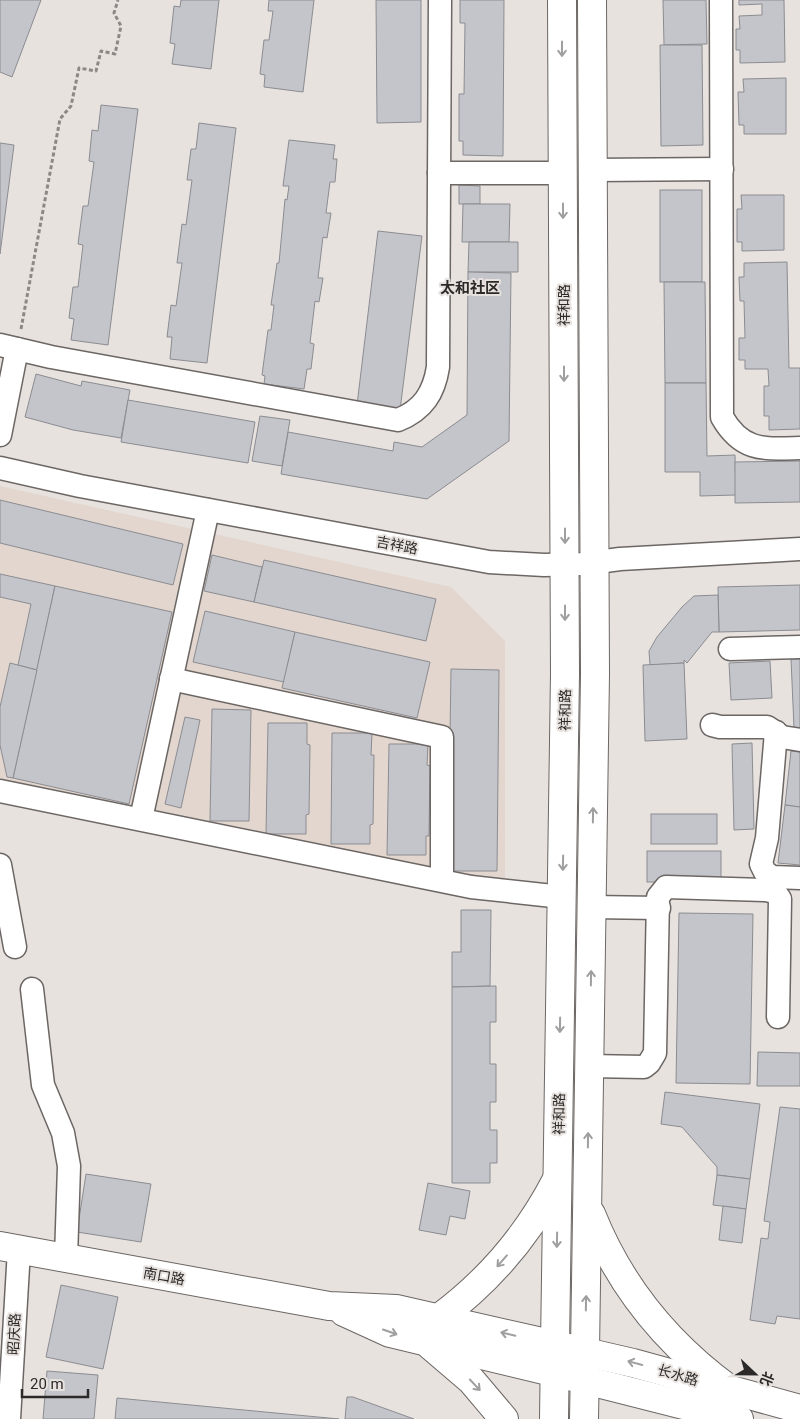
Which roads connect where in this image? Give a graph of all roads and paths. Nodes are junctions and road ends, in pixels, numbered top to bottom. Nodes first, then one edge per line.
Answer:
1 (118, 0) edge
2 (440, 0) edge
3 (562, 0) edge
4 (592, 0) edge
5 (722, 0) edge
6 (722, 169) junction
7 (592, 170) junction
8 (439, 173) junction
9 (563, 173) junction
10 (9, 347) edge
11 (0, 435) edge
12 (800, 448) edge
13 (0, 468) edge
14 (208, 510) junction
15 (800, 549) edge
16 (595, 562) junction
17 (565, 564) junction
18 (800, 647) edge
19 (730, 650) dead end
20 (172, 679) junction
21 (712, 725) dead end
22 (776, 732) junction
23 (800, 740) edge
24 (0, 791) edge
25 (141, 819) junction
26 (0, 865) edge
27 (800, 878) edge
28 (442, 880) junction
29 (562, 897) junction
30 (592, 907) junction
31 (658, 908) junction
32 (15, 947) dead end
33 (32, 989) dead end
34 (778, 1017) dead end
35 (590, 1066) junction
36 (558, 1177) junction
37 (587, 1205) junction
38 (18, 1249) edge
39 (66, 1258) junction
40 (8, 1292) edge
41 (329, 1306) junction
42 (439, 1318) junction
43 (425, 1341) junction
44 (556, 1345) junction
45 (585, 1351) junction
46 (555, 1373) junction
47 (584, 1380) junction
48 (729, 1389) junction
49 (800, 1409) edge
50 (680, 1413) edge
51 (9, 1419) edge
52 (24, 1419) edge
53 (504, 1419) edge
54 (554, 1419) edge
55 (584, 1419) edge
56 (739, 1419) edge

1 - 10 path
2 - 8 street
3 -> 9 main road, 祥和路
4 - 7 main road
5 - 6 street
6 - 7 street
6 - 12 street
7 - 16 main road
8 - 9 street
8 - 10 street
9 -> 17 main road, 祥和路
10 - 11 street
13 - 14 street, 吉祥路
14 - 17 street, 吉祥路
14 - 20 street
15 - 16 street, 吉祥路
16 - 17 street, 吉祥路
30 -> 16 main road
17 -> 29 main road, 祥和路
18 - 19 street
20 - 25 street
20 - 28 street
21 - 22 street
22 - 23 street
22 - 27 street
24 - 25 street
25 - 28 street
26 - 32 street
28 - 29 street
29 -> 36 main road, 祥和路
30 - 31 street
35 -> 30 main road
31 - 34 street
31 - 35 street
33 - 39 street
37 -> 35 main road
36 -> 42 main road
36 -> 44 main road, 祥和路
45 -> 37 main road
37 - 48 main road
38 - 39 main road, 南口路
38 - 40 street, 昭庆路
38 - 52 street, 昭庆路
39 - 41 main road, 南口路
40 - 51 street, 昭庆路
41 - 42 main road, 南口路
41 -> 43 main road, 南口路
44 -> 42 main road, 南口路
43 - 46 main road, 南口路
43 -> 53 main road
44 - 45 main road, 长水路
44 - 46 main road, 祥和路
45 - 47 main road
48 -> 45 main road, 长水路
46 - 47 main road, 长水路
46 - 54 main road, 祥和路
47 - 50 main road, 长水路
47 - 55 main road
48 - 49 main road, 长水路
50 - 56 main road, 长水路

